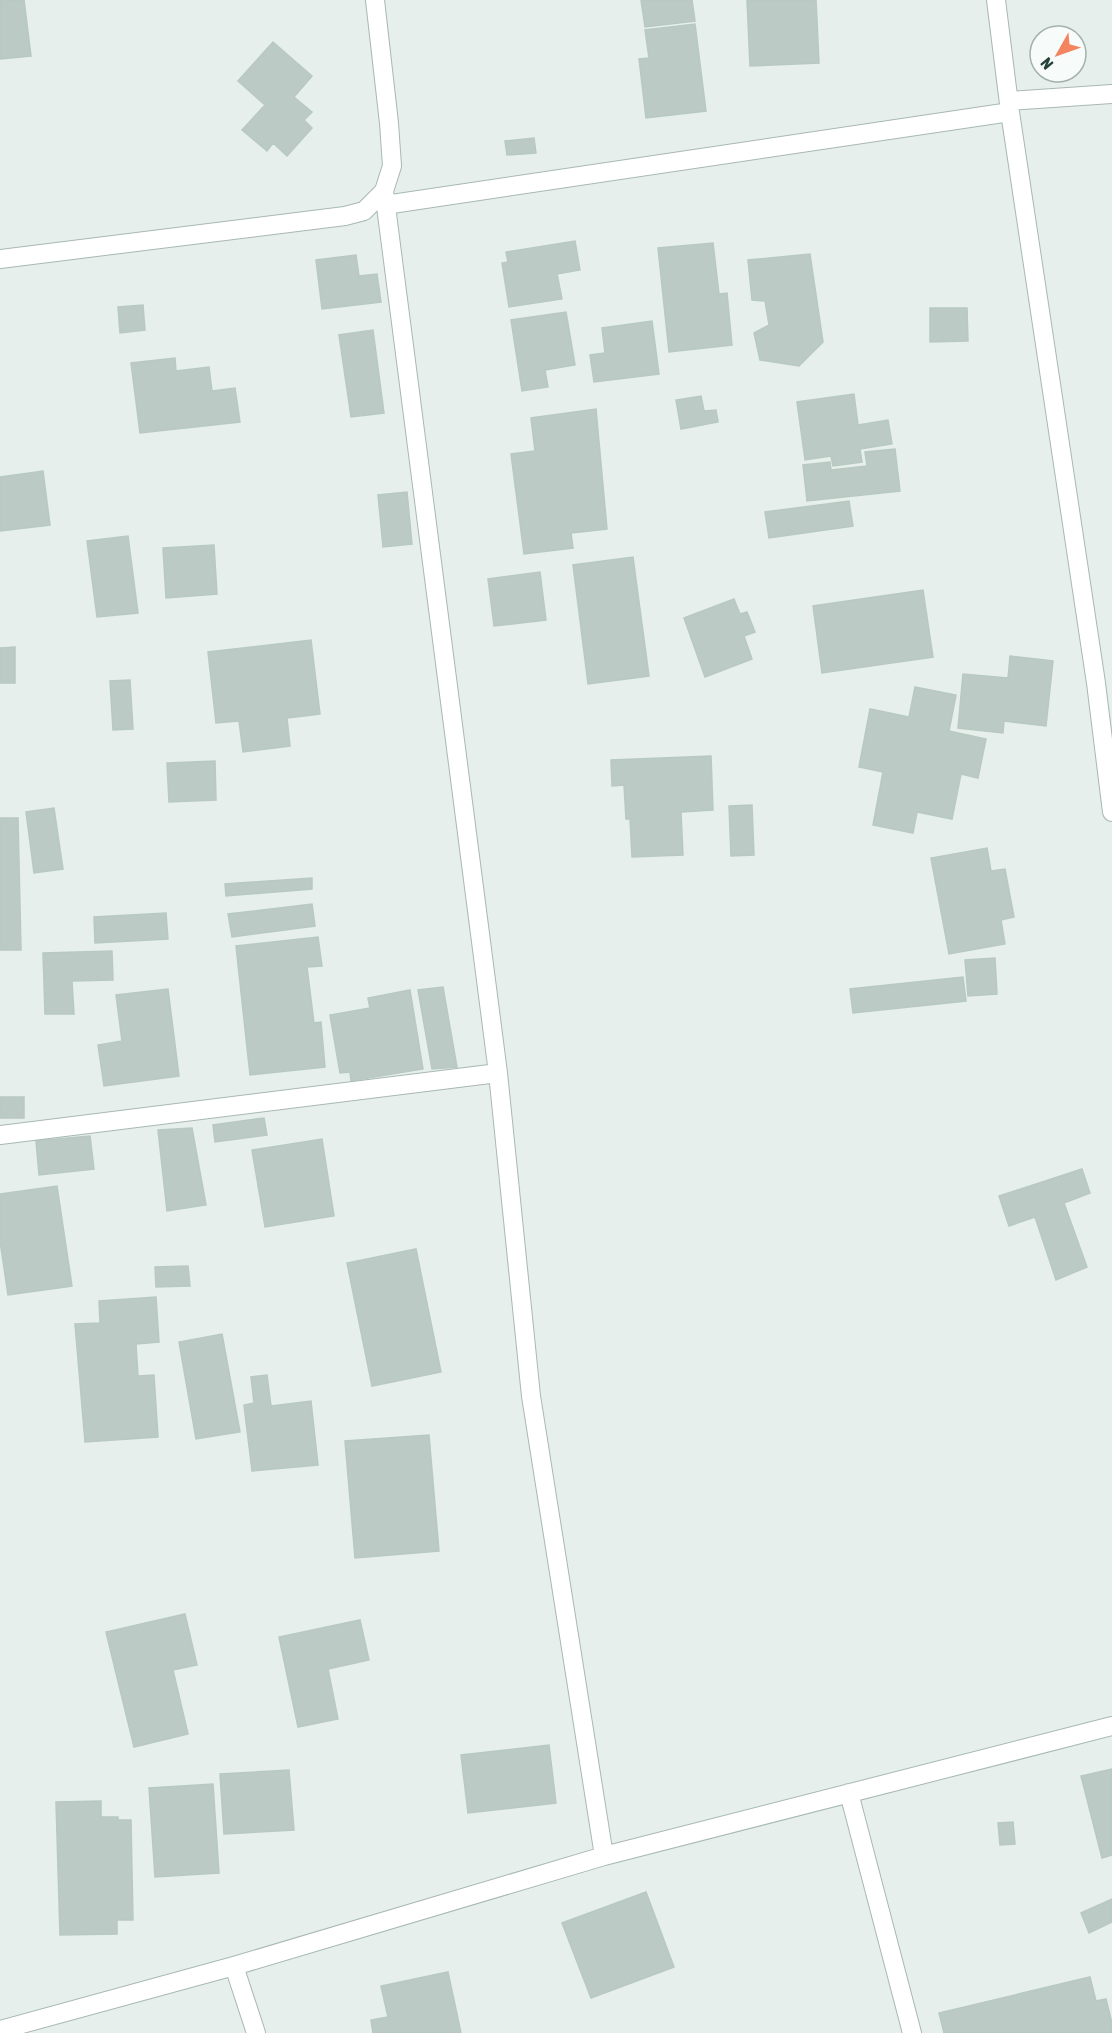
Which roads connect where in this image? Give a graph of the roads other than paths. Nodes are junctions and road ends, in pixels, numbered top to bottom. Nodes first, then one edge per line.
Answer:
1 (375, 0) edge
2 (996, 0) edge
3 (1112, 94) edge
4 (1009, 107) junction
5 (385, 198) junction
6 (0, 259) edge
7 (1112, 812) edge
8 (498, 1073) junction
9 (0, 1135) edge
10 (1112, 1726) edge
11 (849, 1793) junction
12 (604, 1856) junction
13 (234, 1966) junction
14 (0, 2030) edge
15 (256, 2033) edge
16 (912, 2033) edge

1 - 5 street
2 - 4 street
3 - 4 street
4 - 5 street
4 - 7 street
5 - 6 street
5 - 8 street
8 - 9 street
8 - 12 street
10 - 11 street
11 - 12 street
11 - 16 street
12 - 13 street
13 - 14 street
13 - 15 street

